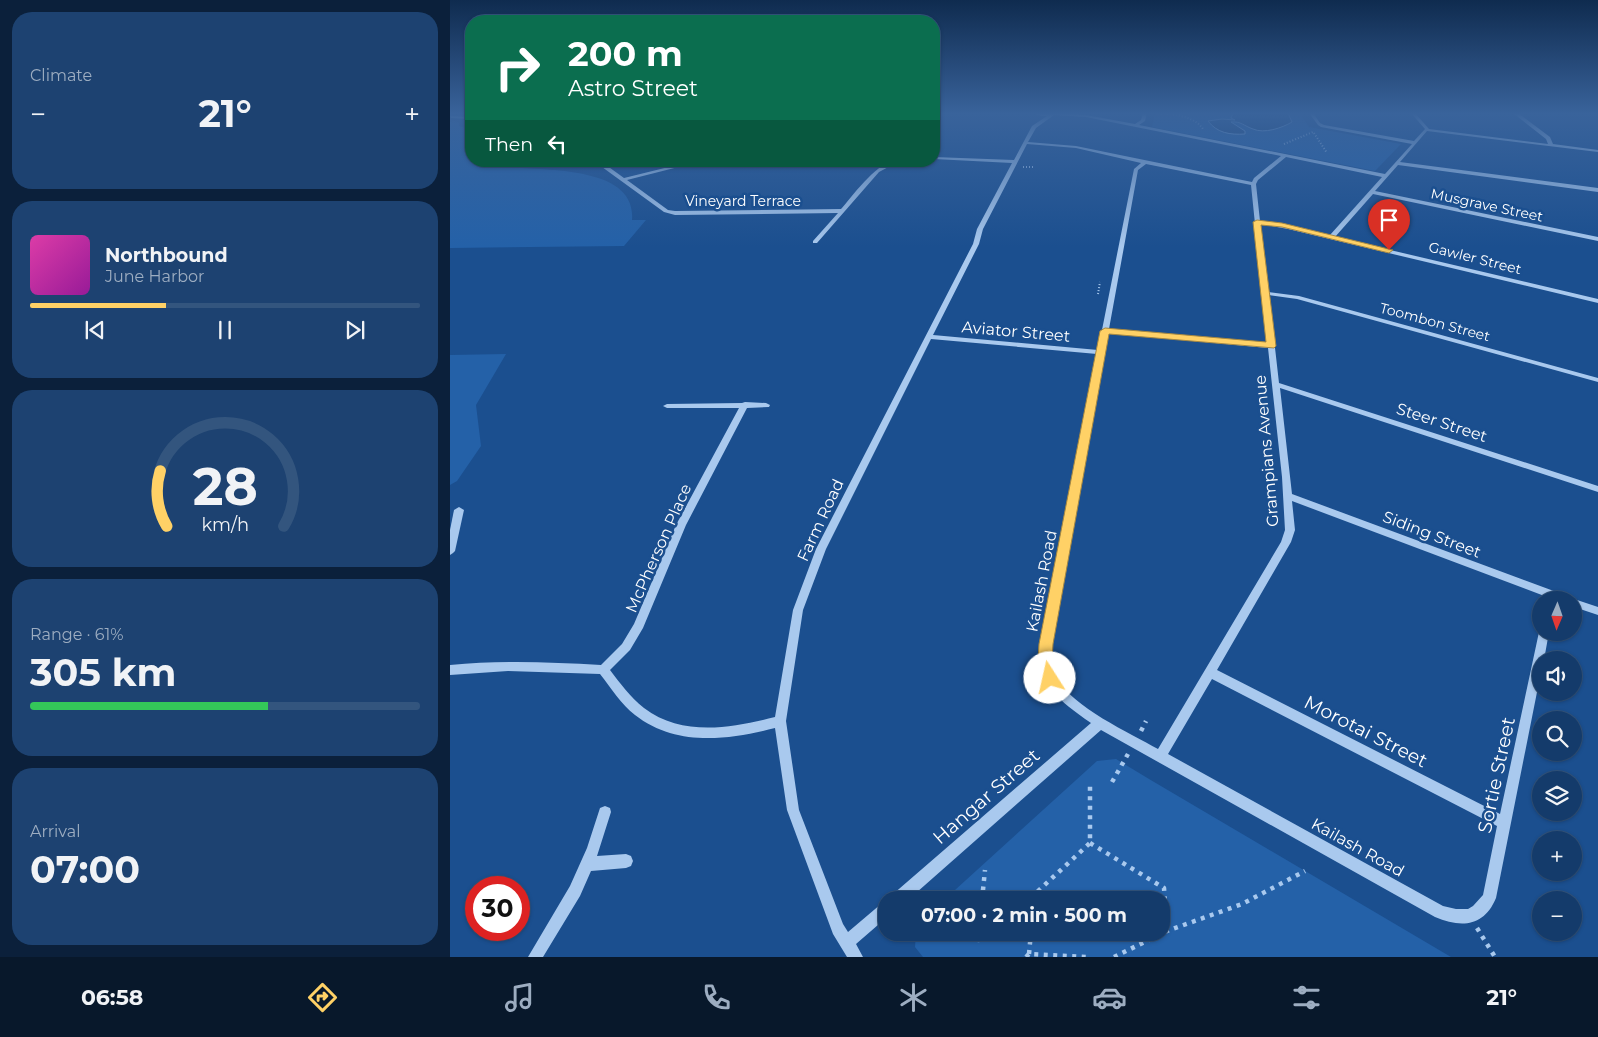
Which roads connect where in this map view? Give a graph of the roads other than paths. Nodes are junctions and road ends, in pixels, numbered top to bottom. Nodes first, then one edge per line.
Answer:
1 (940, 158) edge
2 (1018, 158) edge
3 (1126, 158) edge
4 (1283, 158) edge
5 (1293, 158) edge
6 (1401, 158) edge
7 (1145, 162) junction
8 (1397, 162) junction
9 (1015, 164) junction
10 (605, 167) edge
11 (676, 167) edge
12 (878, 167) edge
13 (886, 167) edge
14 (877, 171) junction
15 (1386, 176) junction
16 (623, 180) junction
17 (1253, 184) junction
18 (1598, 190) edge
19 (1371, 192) junction
20 (842, 211) junction
21 (1257, 222) junction
22 (1332, 237) junction
23 (1598, 239) edge
24 (815, 242) dead end
25 (1264, 293) junction
26 (1598, 301) edge
27 (1105, 331) junction
28 (929, 337) junction
29 (1271, 346) junction
30 (1101, 352) junction
31 (1598, 380) edge
32 (1276, 384) junction
33 (745, 404) junction
34 (766, 405) dead end
35 (667, 406) dead end
36 (1598, 489) edge
37 (1288, 496) junction
38 (460, 510) dead end
39 (450, 551) edge
40 (1533, 591) edge
41 (1582, 606) edge
42 (1598, 611) edge
43 (1542, 641) edge
44 (450, 670) edge
45 (603, 670) junction
46 (1209, 672) junction
47 (780, 721) junction
48 (1100, 723) junction
49 (1161, 755) junction
50 (605, 812) dead end
51 (1505, 823) junction
52 (626, 861) dead end
53 (587, 864) junction
54 (907, 891) edge
55 (878, 916) edge
56 (1470, 917) joint
57 (847, 943) junction
58 (535, 957) edge
59 (856, 957) edge

1 - 9 street
2 - 9 street, Farm Road
3 - 7 street
4 - 17 street
5 - 15 street
6 - 8 street
7 - 17 street
7 - 27 street, Kailash Road
8 - 15 street
8 - 18 street
9 - 28 street, Farm Road
10 - 16 street, Vineyard Terrace
11 - 16 street
12 - 14 street
13 - 14 street
14 - 20 street
15 - 19 street
16 - 20 street, Vineyard Terrace
17 - 21 street, Grampians Avenue
19 - 22 street
19 - 23 street, Musgrave Street
20 - 24 street
21 - 22 street, Gawler Street
21 - 25 street, Grampians Avenue
22 - 26 street, Gawler Street
25 - 29 street, Grampians Avenue
25 - 31 street, Toombon Street
27 - 29 street
27 - 30 street, Kailash Road
28 - 30 street, Aviator Street
28 - 47 street, Farm Road
29 - 32 street, Grampians Avenue
30 - 48 street, Kailash Road
32 - 36 street, Steer Street
32 - 37 street, Grampians Avenue
33 - 34 street
33 - 35 street
33 - 45 street, McPherson Place
37 - 40 street, Siding Street
37 - 46 street, Grampians Avenue
38 - 39 street
41 - 42 street
43 - 51 street, Sortie Street
44 - 45 street
45 - 47 street
46 - 49 street, Grampians Avenue
46 - 51 street, Morotai Street
47 - 57 street, Farm Road
48 - 49 street, Kailash Road
48 - 54 street, Hangar Street
49 - 56 street, Kailash Road
50 - 53 street
51 - 56 street, Sortie Street
52 - 53 street
53 - 58 street
55 - 57 street
57 - 59 street, Farm Road

